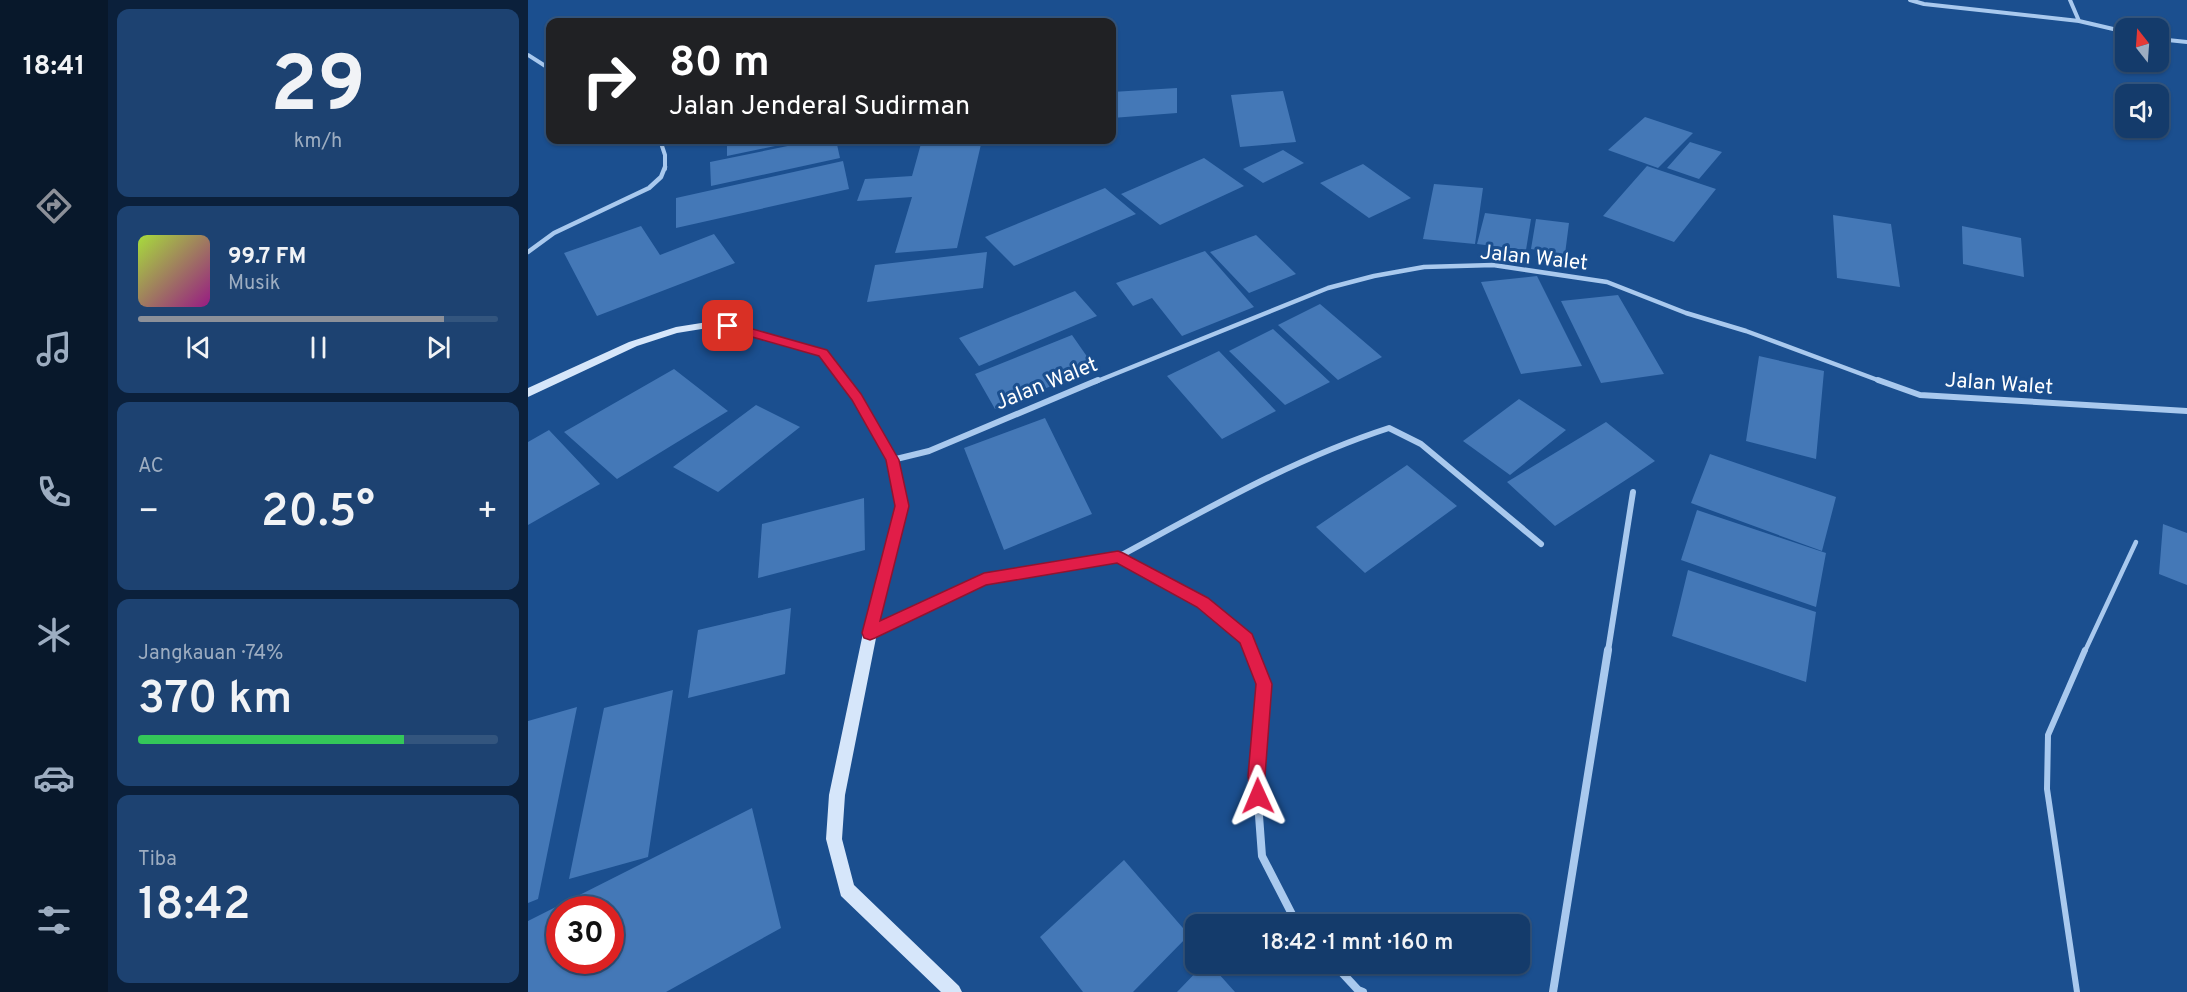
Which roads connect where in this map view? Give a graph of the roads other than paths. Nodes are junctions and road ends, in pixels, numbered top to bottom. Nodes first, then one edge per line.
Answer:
1 (1910, 0) edge
2 (2070, 0) edge
3 (2079, 21) junction
4 (2115, 29) edge
5 (2169, 40) edge
6 (2187, 42) edge
7 (528, 55) edge
8 (546, 66) edge
9 (662, 144) edge
10 (528, 252) edge
11 (528, 393) edge
12 (2187, 411) edge
13 (892, 460) junction
14 (1633, 492) dead end
15 (2136, 543) dead end
16 (1541, 544) dead end
17 (1118, 557) junction
18 (870, 633) junction
19 (1292, 914) edge
20 (1343, 974) edge
21 (953, 992) edge
22 (1363, 992) edge
23 (1554, 992) edge
24 (2077, 992) edge

1 - 3 street
2 - 3 street
3 - 4 street
5 - 6 street
7 - 8 street
9 - 10 street
11 - 13 main road
12 - 13 street, Jalan Walet
13 - 18 main road
14 - 23 street
15 - 24 lane
16 - 17 street
17 - 18 street
17 - 19 street
18 - 21 main road
20 - 22 street

